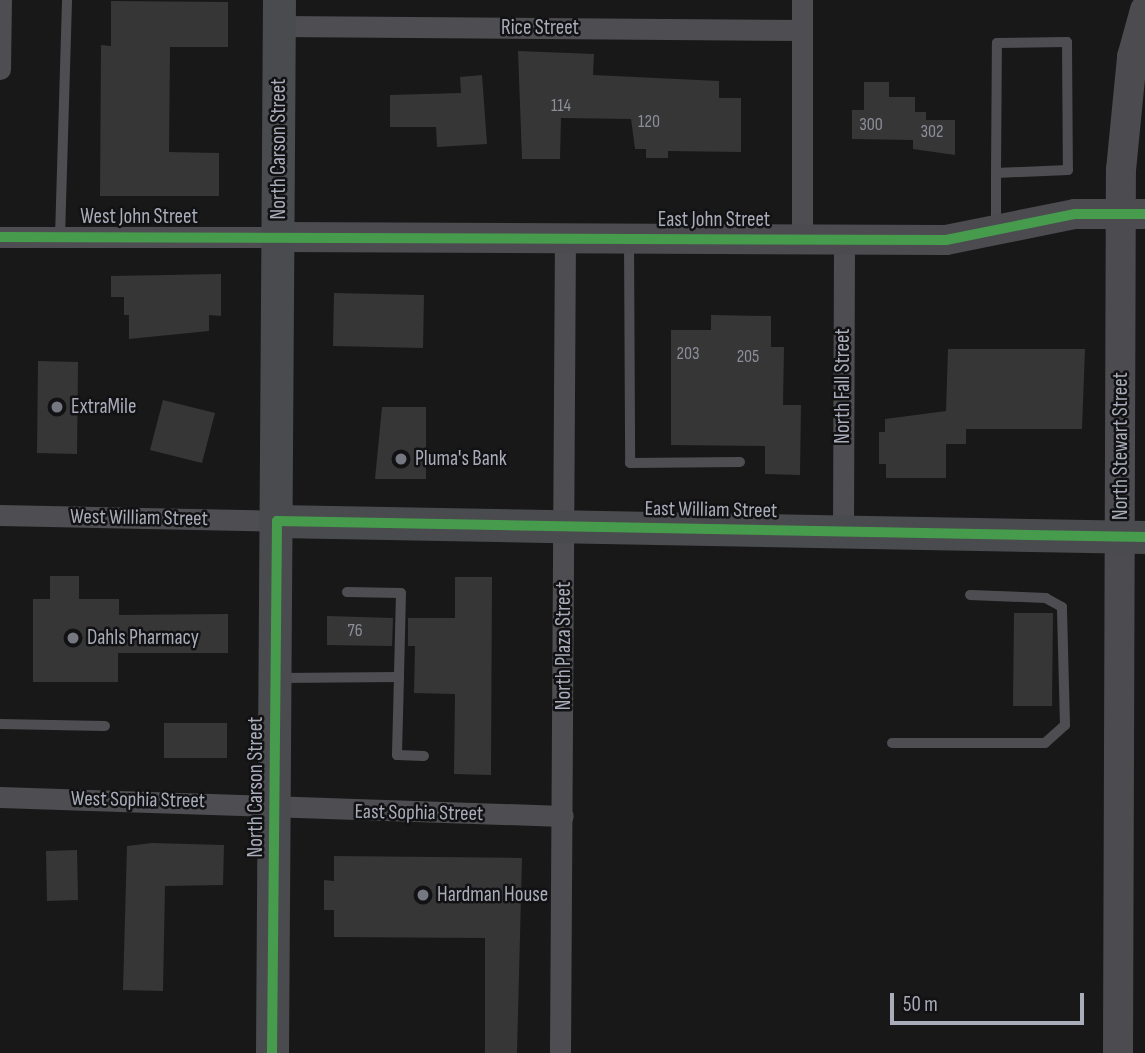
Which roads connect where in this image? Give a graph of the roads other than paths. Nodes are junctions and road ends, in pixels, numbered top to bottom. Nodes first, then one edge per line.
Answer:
1 (1, 0) edge
2 (67, 0) edge
3 (802, 0) edge
4 (1145, 10) edge
5 (279, 13) edge
6 (802, 30) junction
7 (0, 69) edge
8 (996, 173) junction
9 (1133, 214) edge
10 (996, 231) junction
11 (0, 237) edge
12 (60, 237) junction
13 (279, 237) junction
14 (565, 239) junction
15 (629, 239) junction
16 (802, 239) junction
17 (844, 240) junction
18 (740, 462) dead end
19 (0, 515) edge
20 (277, 521) junction
21 (564, 527) junction
22 (842, 531) junction
23 (1134, 537) edge
24 (347, 592) dead end
25 (970, 596) dead end
26 (399, 677) junction
27 (276, 678) junction
28 (0, 724) edge
29 (106, 726) dead end
30 (892, 743) dead end
31 (424, 755) dead end
32 (0, 797) edge
33 (275, 809) junction
34 (564, 816) junction
35 (272, 1053) edge
36 (560, 1053) edge
37 (1118, 1053) edge

1 - 7 street
2 - 12 lane
3 - 6 street
4 - 9 street, North Stewart Street
5 - 6 street, Rice Street
5 - 13 main road, North Carson Street
6 - 16 street
8 - 8 lane
8 - 10 lane
9 - 10 street, East John Street
9 - 23 street, North Stewart Street
10 - 17 street, East John Street
11 - 12 street, West John Street
12 - 13 street, West John Street
13 - 14 street, East John Street
13 - 20 main road, North Carson Street
14 - 15 street, East John Street
14 - 21 street, North Plaza Street
15 - 16 street, East John Street
15 - 18 lane
16 - 17 street, East John Street
17 - 22 street, North Fall Street
19 - 20 street, West William Street
20 - 21 main road, East William Street
20 - 27 main road, North Carson Street
21 - 22 main road, East William Street
21 - 34 street, North Plaza Street
22 - 23 main road, East William Street
23 - 37 street, North Stewart Street
24 - 26 lane
25 - 30 lane
26 - 27 lane
26 - 31 lane
27 - 33 main road, North Carson Street
28 - 29 lane
32 - 33 street, West Sophia Street
33 - 34 street, East Sophia Street
33 - 35 main road, North Carson Street
34 - 36 street, North Plaza Street

